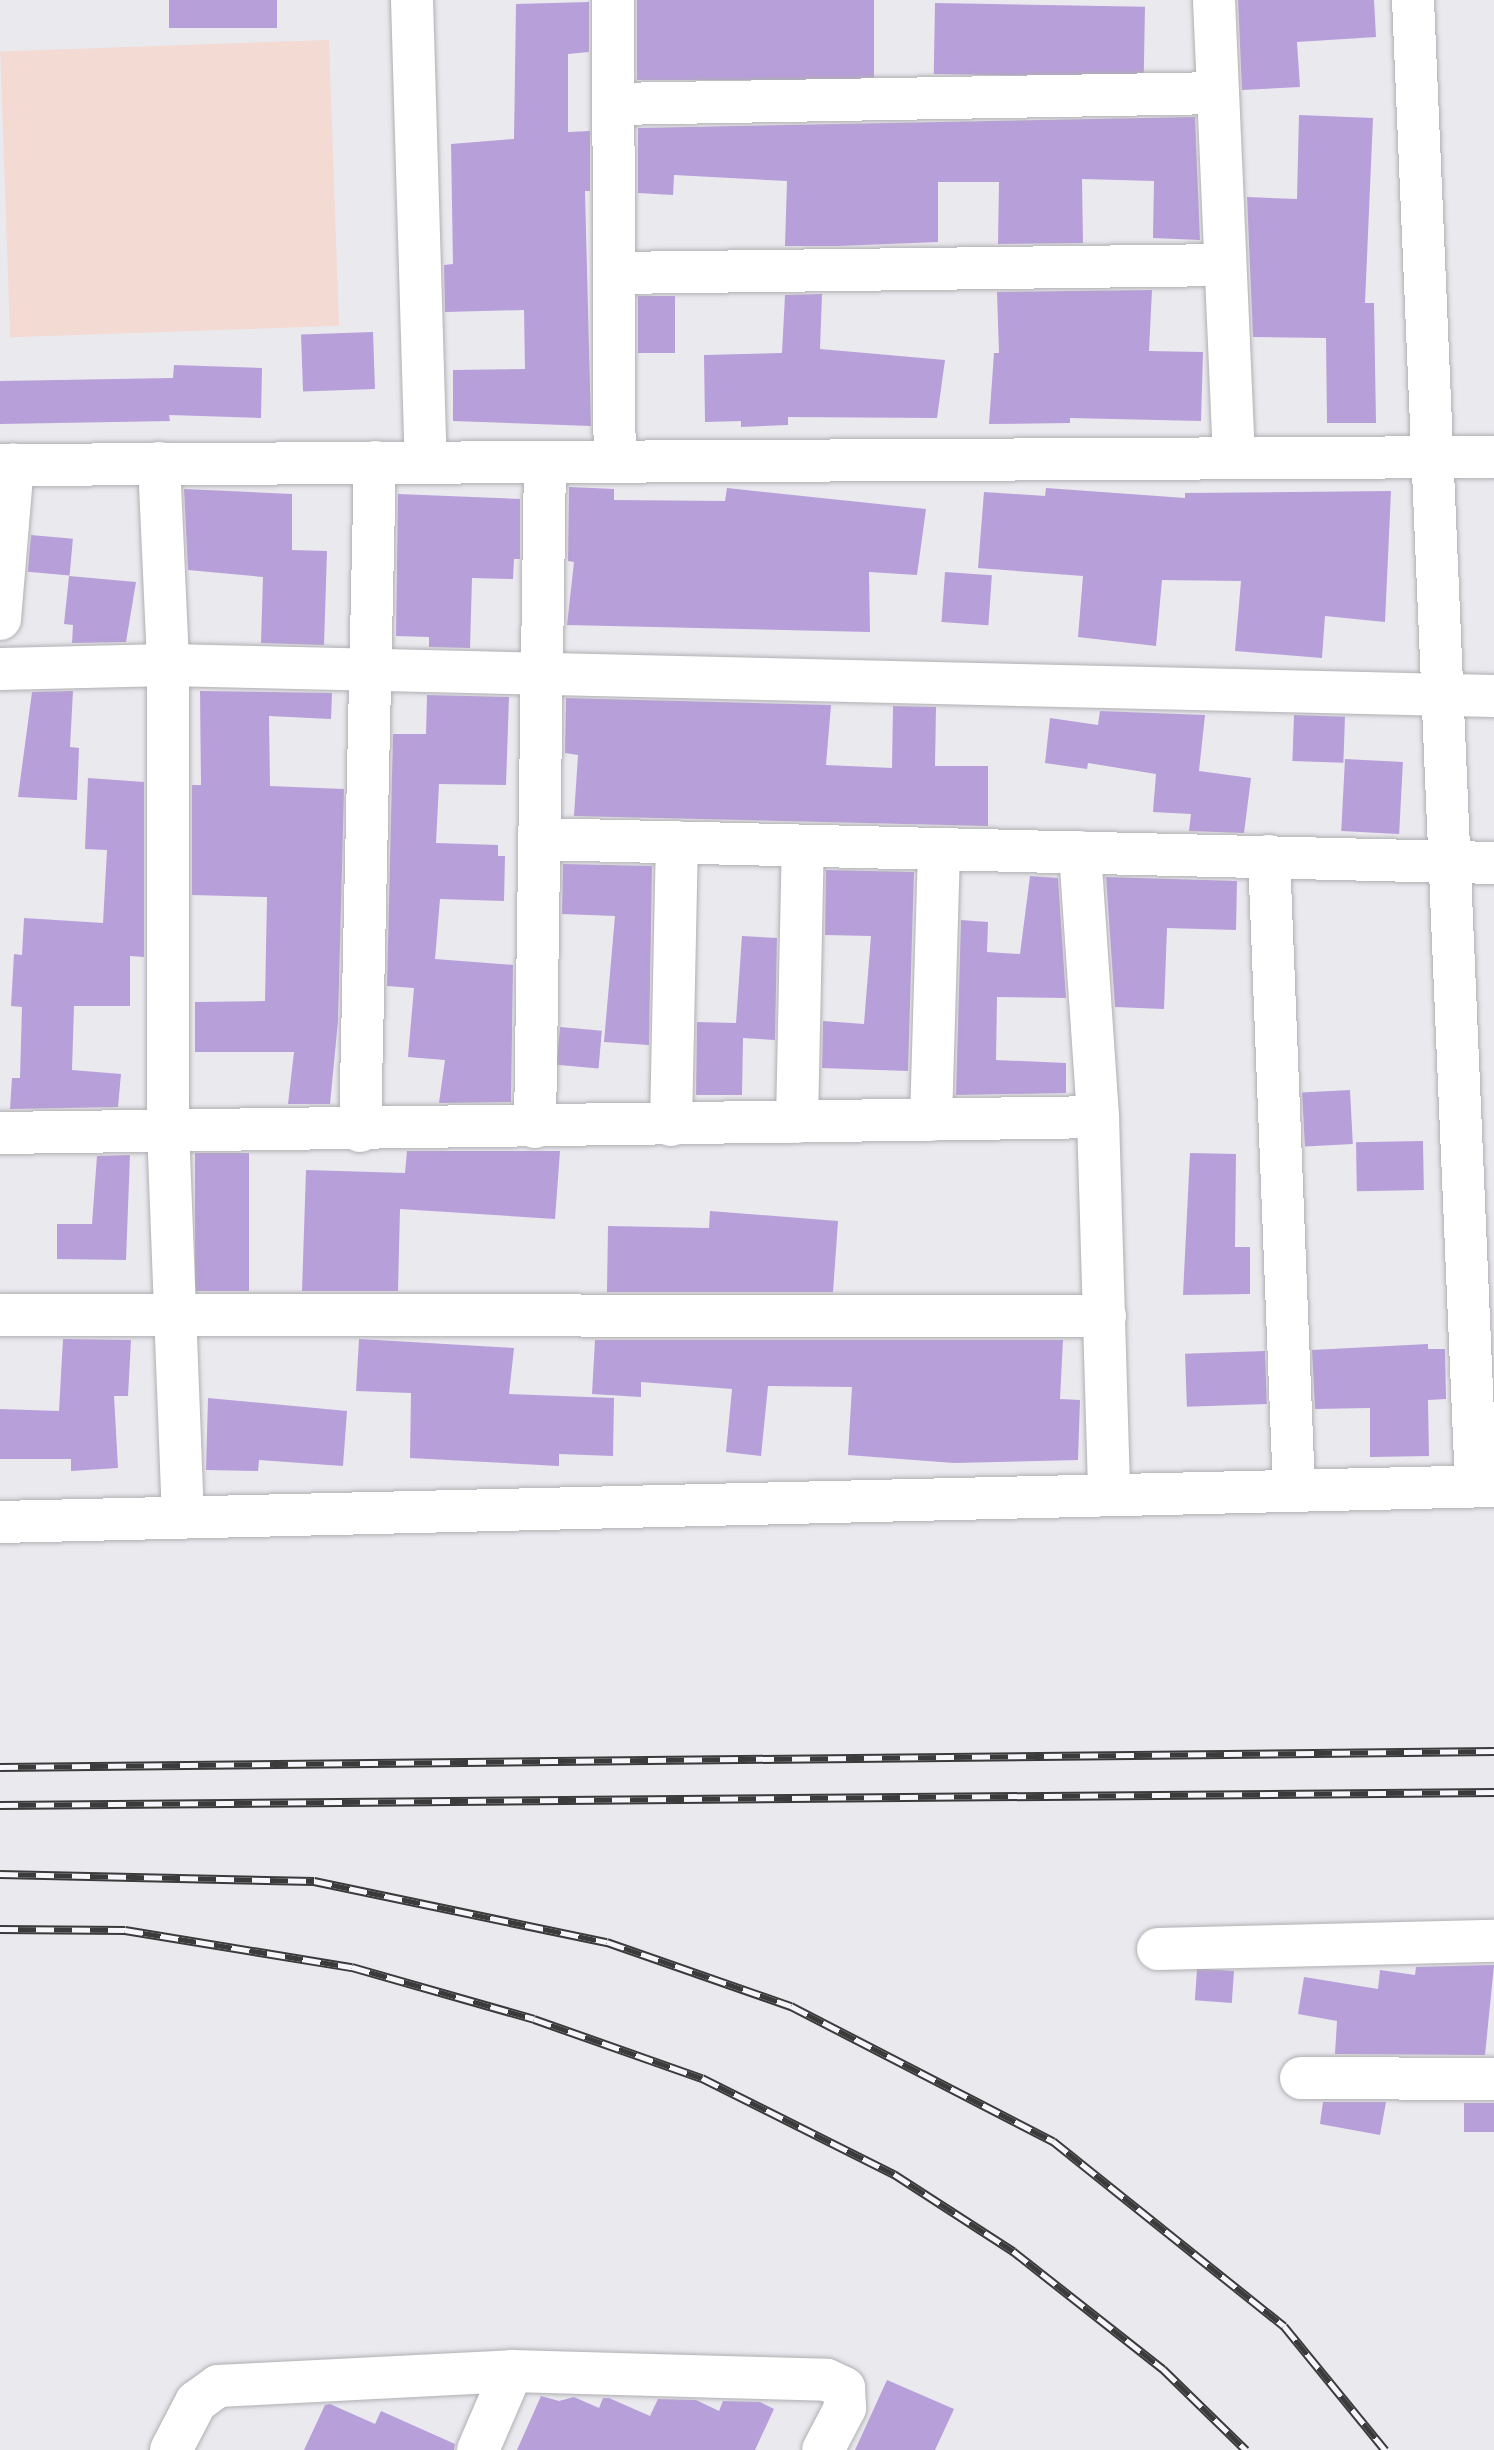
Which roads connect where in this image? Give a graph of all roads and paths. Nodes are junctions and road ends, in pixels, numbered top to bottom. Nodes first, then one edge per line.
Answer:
1 (412, 0) edge
2 (613, 0) edge
3 (1214, 0) edge
4 (1413, 0) edge
5 (1218, 93) junction
6 (614, 104) junction
7 (1225, 265) junction
8 (614, 273) junction
9 (1494, 457) edge
10 (1234, 458) junction
11 (1432, 458) junction
12 (615, 461) junction
13 (375, 462) junction
14 (426, 462) junction
15 (545, 462) junction
16 (159, 463) junction
17 (6, 465) edge
18 (0, 619) edge
19 (168, 665) junction
20 (0, 669) edge
21 (367, 669) junction
22 (542, 674) junction
23 (1443, 695) junction
24 (1494, 696) edge
25 (540, 839) junction
26 (677, 842) junction
27 (803, 846) junction
28 (939, 849) junction
29 (1080, 852) junction
30 (1269, 856) junction
31 (1449, 861) junction
32 (1494, 863) edge
33 (1477, 1114) edge
34 (1098, 1117) junction
35 (931, 1120) junction
36 (797, 1122) junction
37 (671, 1125) junction
38 (535, 1127) junction
39 (168, 1128) junction
40 (360, 1131) junction
41 (0, 1133) edge
42 (1481, 1286) edge
43 (175, 1312) junction
44 (0, 1315) edge
45 (1105, 1316) junction
46 (1485, 1485) edge
47 (1294, 1490) junction
48 (1109, 1494) junction
49 (183, 1518) junction
50 (0, 1522) edge
51 (1494, 1941) edge
52 (1158, 1949) dead end
53 (1301, 2078) dead end
54 (1494, 2079) edge
55 (512, 2371) junction
56 (171, 2450) edge
57 (478, 2450) edge
58 (823, 2450) edge

1 - 14 street
2 - 6 street
3 - 5 street
4 - 11 street
5 - 6 street
5 - 7 street
6 - 8 street
7 - 8 street
7 - 10 street
8 - 12 street
9 - 11 street
10 - 11 street
10 - 12 street
11 - 23 street
12 - 15 street
13 - 14 street
13 - 16 street
13 - 21 street
14 - 15 street
15 - 22 street
16 - 17 street
16 - 19 street
17 - 18 street
19 - 20 street
19 - 21 street
19 - 39 street
21 - 22 street
21 - 40 street
22 - 23 street
22 - 25 street
23 - 24 street
23 - 31 street
25 - 26 street
25 - 38 street
26 - 27 street
26 - 37 street
27 - 28 street
27 - 36 street
28 - 29 street
28 - 35 street
29 - 30 street
29 - 34 street
30 - 31 street
30 - 47 street
31 - 32 street
31 - 33 street
33 - 42 street
34 - 35 street
34 - 45 street
35 - 36 street
36 - 37 street
37 - 38 street
38 - 40 street
39 - 40 street
39 - 41 street
39 - 43 street
42 - 46 street
43 - 44 street
43 - 45 street
43 - 49 street
45 - 48 street
46 - 47 street
47 - 48 street
48 - 49 street
49 - 50 street
51 - 52 street
53 - 54 street
55 - 56 street
55 - 57 street
55 - 58 street

